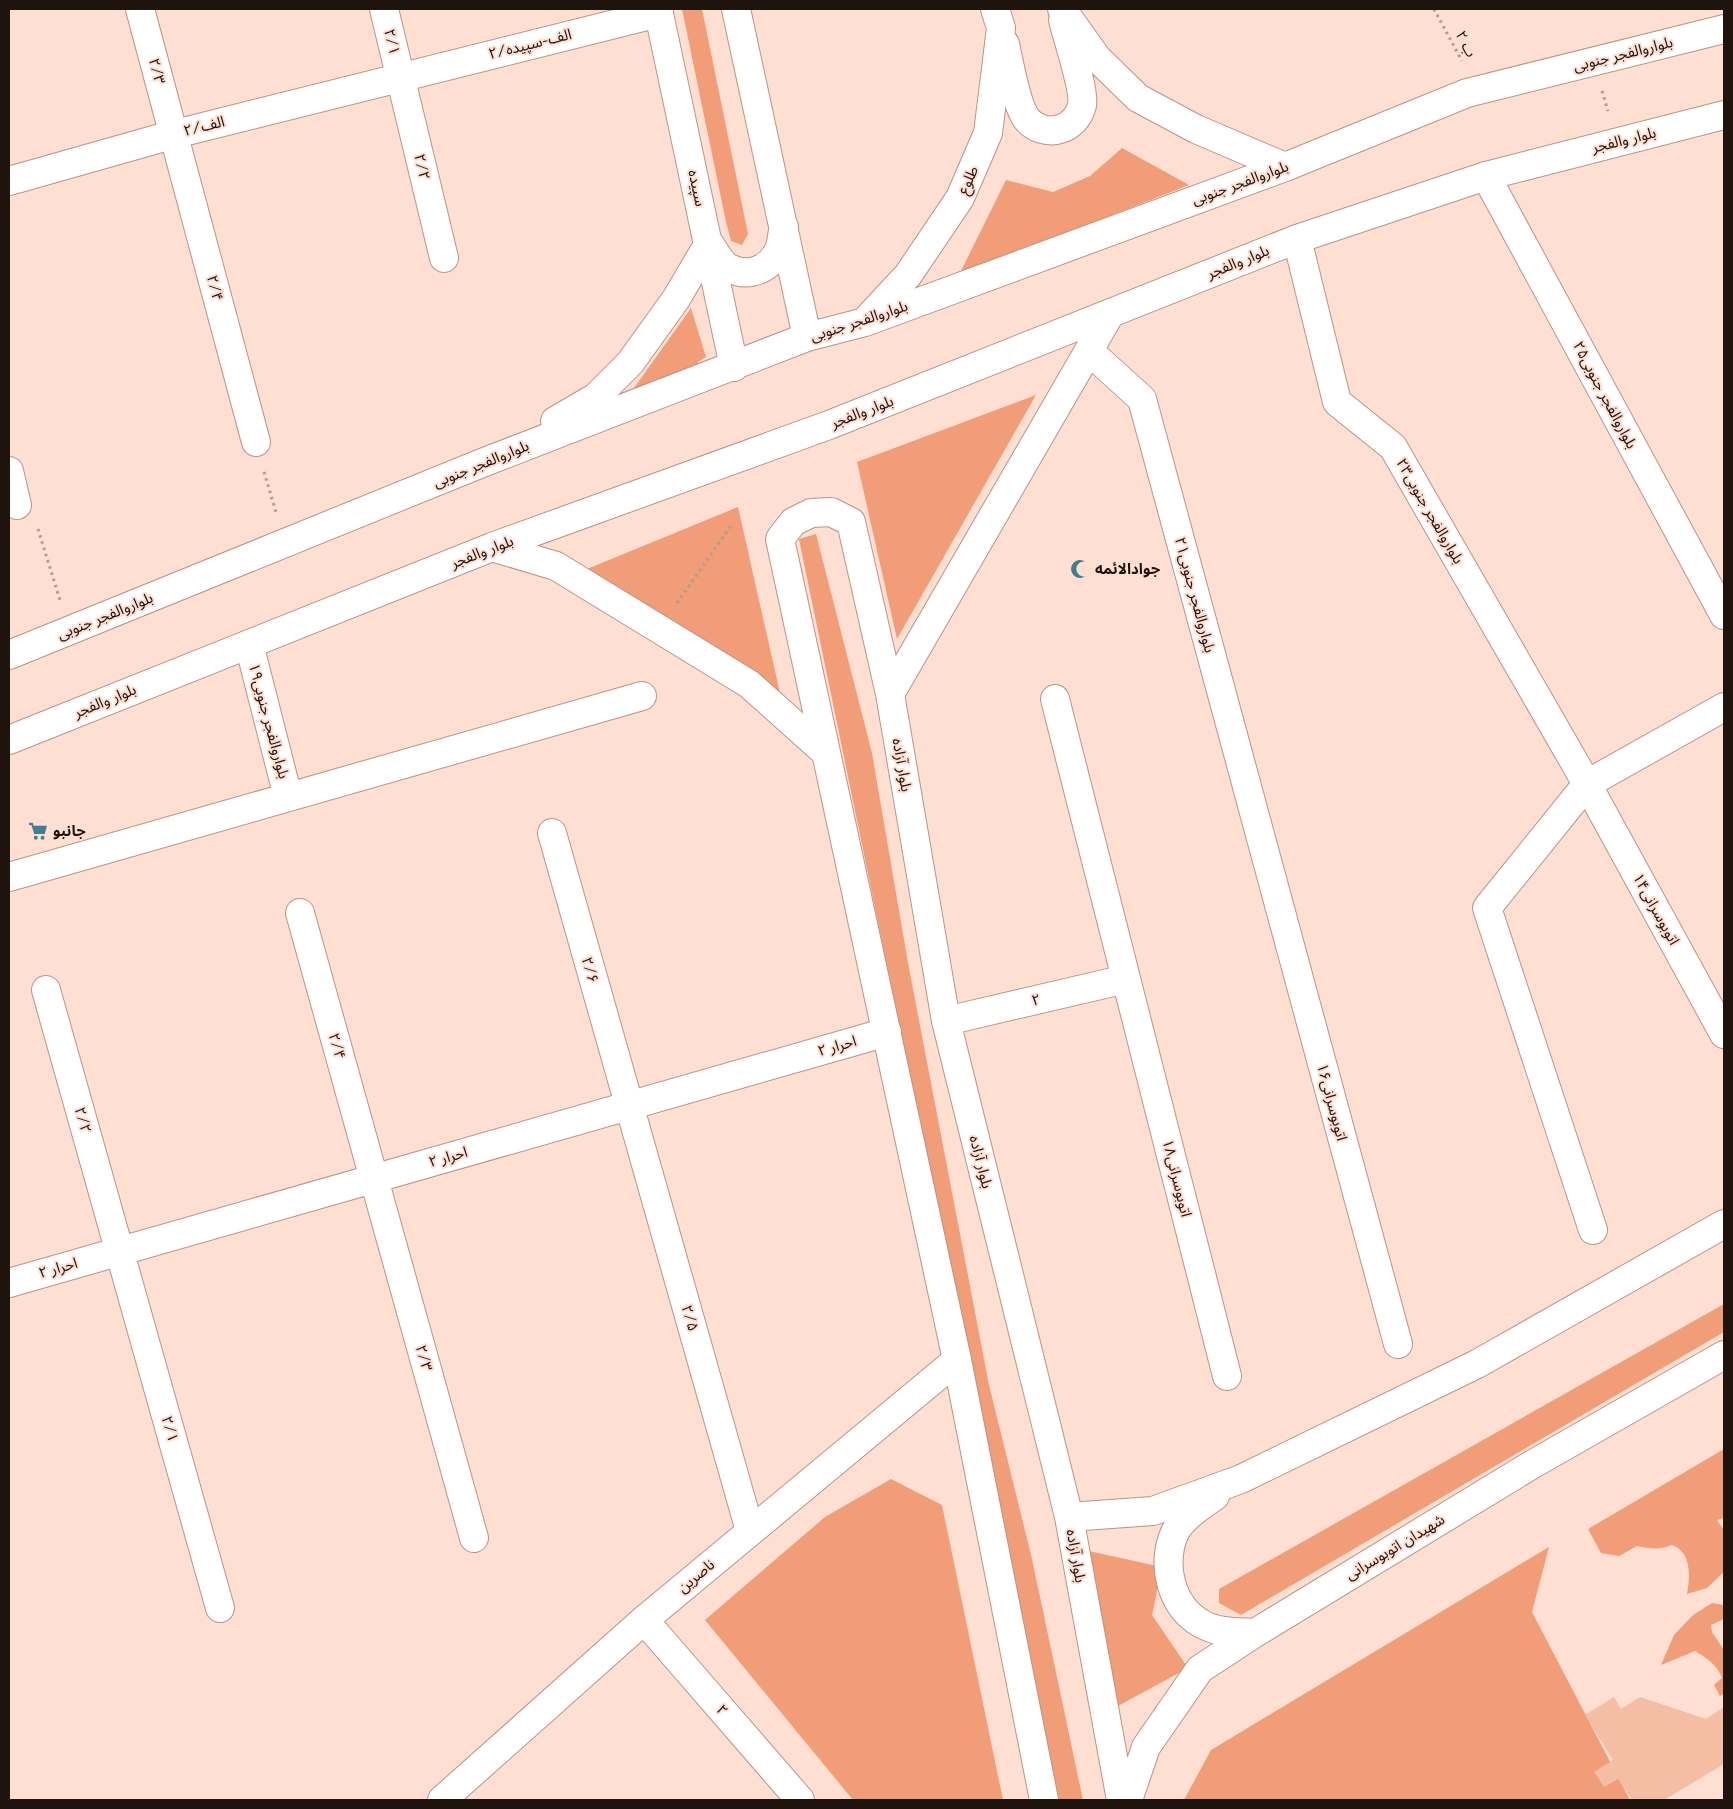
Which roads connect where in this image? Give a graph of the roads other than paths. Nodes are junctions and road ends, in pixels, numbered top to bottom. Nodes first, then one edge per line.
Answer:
1 (140, 9) edge
2 (384, 9) edge
3 (736, 9) edge
4 (1061, 9) edge
5 (659, 11) edge
6 (998, 19) edge
7 (1724, 29) edge
8 (400, 76) junction
9 (1724, 115) edge
10 (175, 134) junction
11 (1285, 167) junction
12 (1486, 176) junction
13 (9, 180) edge
14 (784, 227) junction
15 (1297, 239) junction
16 (709, 243) junction
17 (444, 258) dead end
18 (1110, 314) junction
19 (864, 322) junction
20 (807, 337) junction
21 (1089, 351) junction
22 (734, 367) junction
23 (256, 442) road end
24 (482, 463) junction
25 (9, 471) edge
26 (17, 505) road end
27 (492, 547) junction
28 (1724, 614) edge
29 (249, 644) junction
30 (9, 655) edge
31 (890, 694) junction
32 (642, 696) dead end
33 (1055, 699) dead end
34 (1724, 706) edge
35 (9, 740) edge
36 (825, 752) junction
37 (1587, 784) junction
38 (288, 797) junction
39 (552, 833) dead end
40 (1267, 860) joint
41 (9, 877) edge
42 (300, 913) dead end
43 (1126, 979) junction
44 (46, 990) dead end
45 (946, 1021) junction
46 (887, 1032) junction
47 (1724, 1034) edge
48 (628, 1106) junction
49 (374, 1178) junction
50 (1724, 1224) edge
51 (1593, 1230) dead end
52 (120, 1251) junction
53 (9, 1283) edge
54 (1398, 1344) dead end
55 (1724, 1355) edge
56 (957, 1360) junction
57 (1227, 1376) dead end
58 (1241, 1479) junction
59 (1069, 1517) junction
60 (750, 1531) junction
61 (474, 1538) dead end
62 (220, 1608) dead end
63 (644, 1620) junction
64 (1255, 1633) junction
65 (442, 1800) edge
66 (800, 1800) edge
67 (1044, 1800) edge
68 (1121, 1800) edge
69 (1128, 1800) edge

1 - 10 main road, ۲/۳
2 - 8 main road, ۲/۱
3 - 14 main road
4 - 6 main road
4 - 11 main road
5 - 8 main road, ۲/الف-سپیده
5 - 16 main road, سپیده
6 - 19 main road, طلوع
7 - 11 main road, بلواروالفجر جنوبی
8 - 10 main road, ۲/الف
8 - 17 main road, ۲/۲
9 - 12 main road, بلوار والفجر
10 - 13 main road, ۲/الف
10 - 23 main road, ۲/۴
11 - 19 main road, بلواروالفجر جنوبی
12 - 15 main road, بلوار والفجر
12 - 28 main road, بلواروالفجر جنوبی۲۵
14 - 16 main road
14 - 20 main road
15 - 18 main road, بلوار والفجر
15 - 37 main road, بلواروالفجر جنوبی۲۳
16 - 22 main road, سپیده
16 - 24 main road
18 - 21 main road
18 - 27 main road, بلوار والفجر
19 - 20 main road, بلواروالفجر جنوبی
20 - 22 main road, بلواروالفجر جنوبی
21 - 31 main road
21 - 40 main road, بلواروالفجر جنوبی۲۱
22 - 24 main road, بلواروالفجر جنوبی
24 - 30 main road, بلواروالفجر جنوبی
25 - 26 main road
27 - 29 main road, بلوار والفجر
27 - 36 main road
29 - 35 main road, بلوار والفجر
29 - 38 main road, بلواروالفجر جنوبی۱۹
31 - 36 main road, بلوار آزاده
31 - 45 main road, بلوار آزاده
32 - 38 main road
33 - 43 main road, اتوبوسرانی۱۸
34 - 37 main road
36 - 46 main road
37 - 47 main road, اتوبوسرانی۱۴
37 - 51 main road
38 - 41 main road
39 - 48 main road, ۲/۶
40 - 54 main road, اتوبوسرانی۱۶
42 - 49 main road, ۲/۴
43 - 45 main road, ۲
43 - 57 main road, اتوبوسرانی۱۸
44 - 52 main road, ۲/۲
45 - 59 main road, بلوار آزاده
46 - 48 main road, ۲ احرار
46 - 56 main road
48 - 49 main road, ۲ احرار
48 - 60 main road, ۲/۵
49 - 52 main road, ۲ احرار
49 - 61 main road, ۲/۳
50 - 58 main road
52 - 53 main road, ۲ احرار
52 - 62 main road, ۲/۱
55 - 64 main road, شهیدان اتوبوسرانی
56 - 60 main road, ناصرین
56 - 67 main road
58 - 59 main road
58 - 64 main road
59 - 68 main road, بلوار آزاده
60 - 63 main road, ناصرین
63 - 65 main road, ناصرین
63 - 66 main road, ۲
64 - 69 main road, شهیدان اتوبوسرانی

